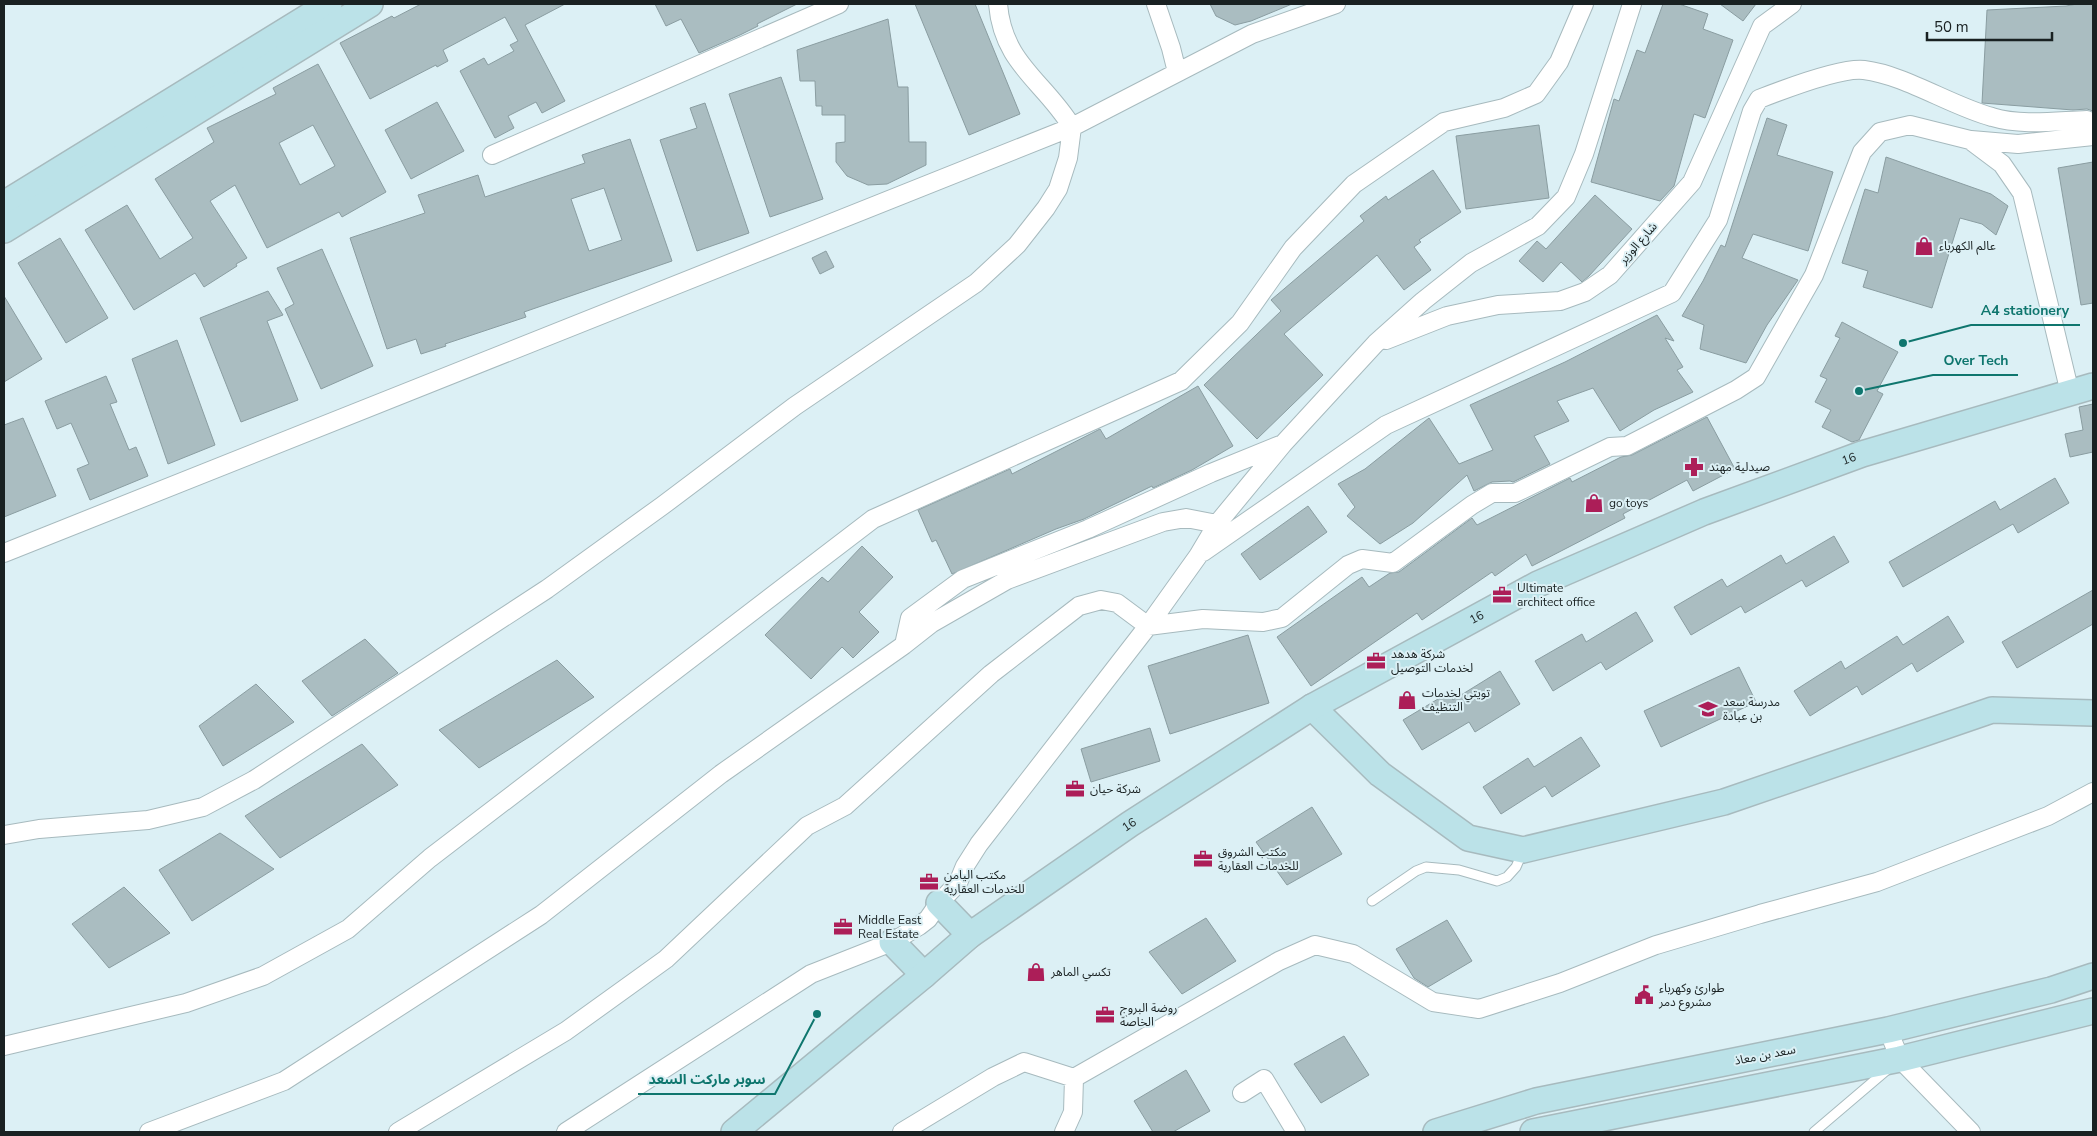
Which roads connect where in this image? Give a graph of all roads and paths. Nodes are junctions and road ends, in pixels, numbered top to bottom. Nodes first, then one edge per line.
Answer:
1 (328, 4) edge
2 (370, 4) edge
3 (839, 4) edge
4 (998, 4) edge
5 (1156, 4) edge
6 (1336, 4) edge
7 (1584, 4) edge
8 (1632, 4) edge
9 (1792, 4) edge
10 (1177, 72) junction
11 (2093, 124) edge
12 (1072, 127) junction
13 (2093, 136) edge
14 (1970, 140) junction
15 (492, 155) dead end
16 (4, 204) edge
17 (4, 230) edge
18 (1376, 344) junction
19 (2082, 390) edge
20 (1283, 444) junction
21 (1217, 524) junction
22 (4, 553) edge
23 (1198, 556) junction
24 (1148, 626) junction
25 (904, 645) junction
26 (1312, 706) junction
27 (2091, 711) edge
28 (2093, 792) edge
29 (4, 835) edge
30 (1523, 850) junction
31 (1372, 901) dead end
32 (939, 903) junction
33 (970, 935) junction
34 (892, 942) junction
35 (924, 975) junction
36 (2093, 976) edge
37 (2093, 1011) edge
38 (1888, 1030) junction
39 (4, 1046) edge
40 (1900, 1059) junction
41 (1074, 1078) junction
42 (1242, 1093) dead end
43 (149, 1132) edge
44 (398, 1132) edge
45 (566, 1132) edge
46 (734, 1132) edge
47 (902, 1132) edge
48 (1064, 1132) edge
49 (1296, 1132) edge
50 (1436, 1132) edge
51 (1532, 1132) edge
52 (1814, 1132) edge
53 (1971, 1132) edge

1 - 16 street
2 - 17 street
3 - 15 street
4 - 12 street
5 - 10 street
6 - 10 street
7 - 39 street
8 - 18 street
9 - 18 street, شارع الوزير
10 - 12 street
11 - 23 street
12 - 22 street
12 - 29 street
13 - 14 street
14 - 19 street
14 - 24 street
18 - 20 street
19 - 26 street, 16
20 - 21 street
20 - 25 street
21 - 23 street
21 - 25 street
23 - 24 street
24 - 32 street
24 - 44 street
25 - 43 street
26 - 30 street
26 - 33 street, 16
27 - 30 street
28 - 41 street
30 - 31 lane
32 - 33 street
32 - 34 street
33 - 35 street, 16
34 - 35 street
34 - 45 street
35 - 46 street, 16
36 - 38 street, سعد بن معاذ
37 - 40 street
38 - 40 street
38 - 50 street, سعد بن معاذ
40 - 51 street
40 - 52 lane
40 - 53 street
41 - 47 street
41 - 48 street
42 - 49 street

